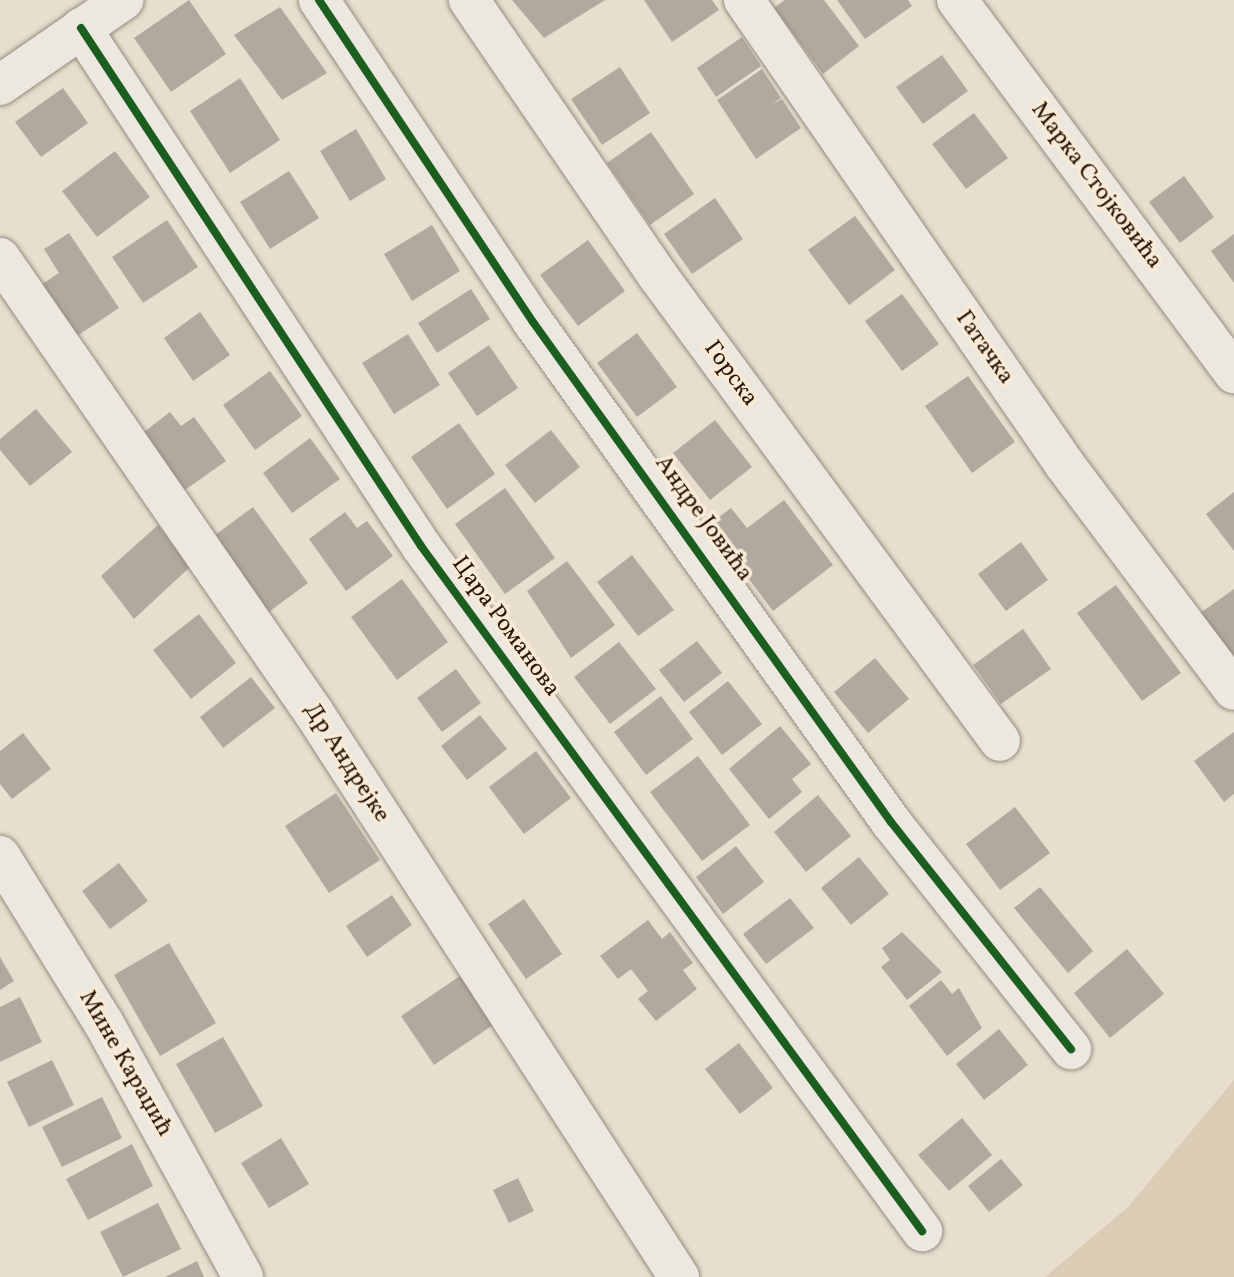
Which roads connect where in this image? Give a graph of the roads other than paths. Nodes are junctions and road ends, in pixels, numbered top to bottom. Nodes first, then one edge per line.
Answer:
1 (319, 0) edge
2 (469, 0) edge
3 (744, 0) edge
4 (957, 0) edge
5 (95, 12) edge
6 (0, 85) edge
7 (0, 258) edge
8 (1234, 373) edge
9 (1234, 690) edge
10 (1000, 741) dead end
11 (0, 856) edge
12 (1071, 1049) dead end
13 (922, 1231) dead end
14 (243, 1277) edge
15 (679, 1277) edge

1 - 12 street, Андре Јовића
2 - 10 street, Горска
3 - 9 street, Гатачка
4 - 8 street, Марка Стојковића
5 - 6 street
5 - 13 street, Цара Романова
7 - 15 street, Др Андрејке
11 - 14 street, Мине Караџић

